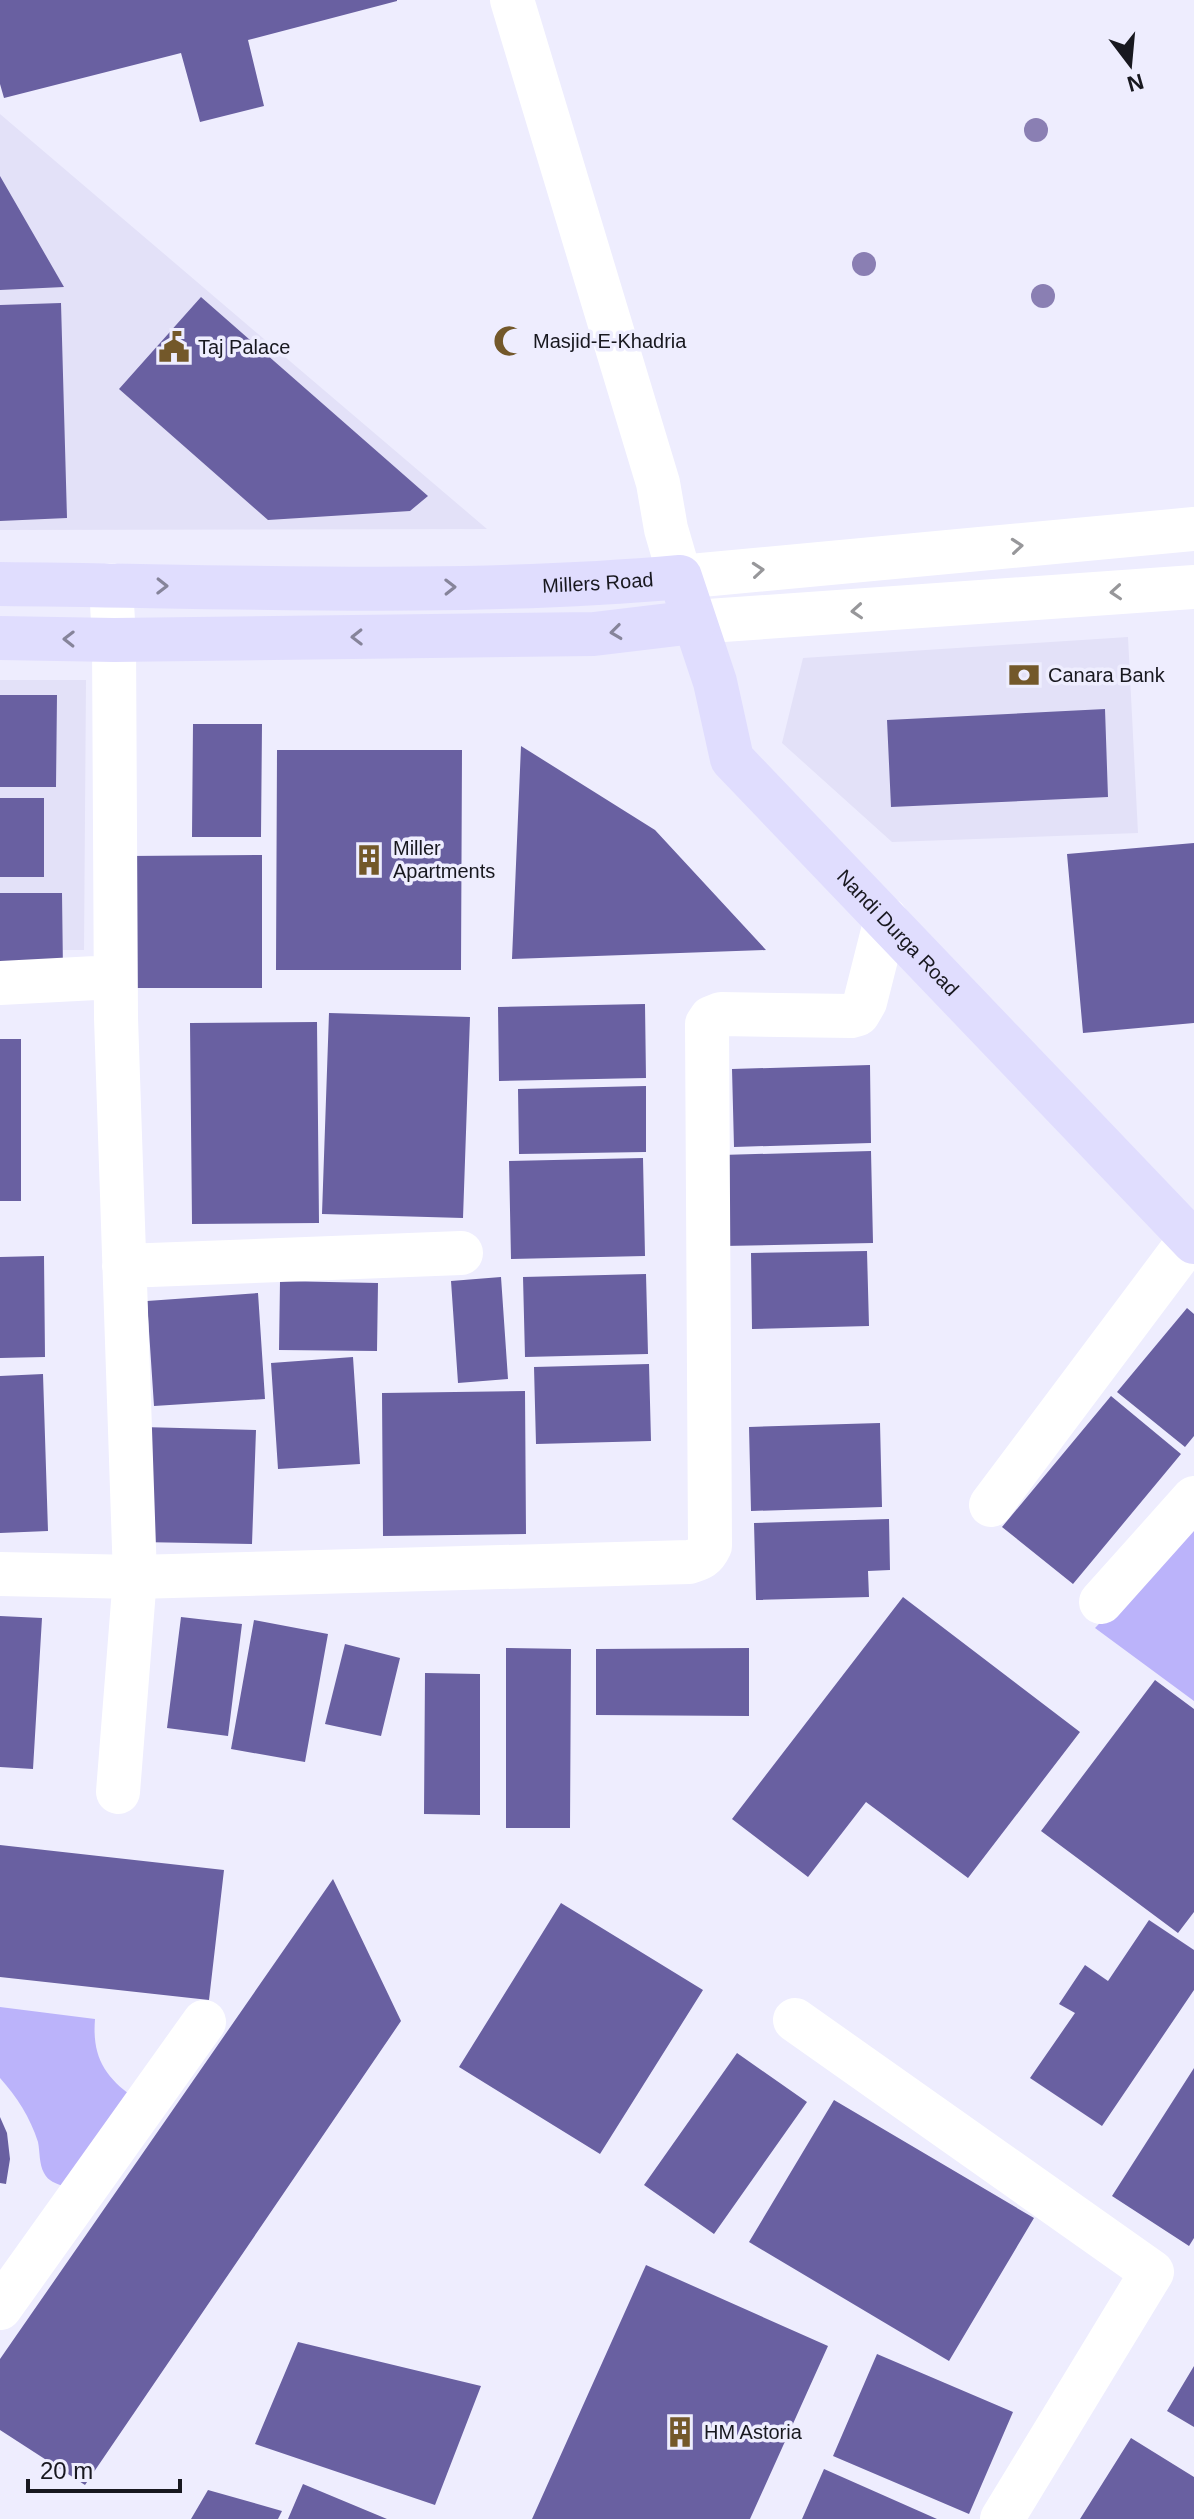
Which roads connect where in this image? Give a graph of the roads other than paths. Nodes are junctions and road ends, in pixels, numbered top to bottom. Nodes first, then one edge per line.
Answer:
1 (512, 0) edge
2 (1194, 529) edge
3 (680, 577) junction
4 (0, 584) edge
5 (111, 585) junction
6 (1194, 587) edge
7 (694, 622) junction
8 (0, 638) edge
9 (114, 640) junction
10 (886, 919) junction
11 (115, 977) junction
12 (0, 983) edge
13 (1192, 1240) edge
14 (461, 1253) dead end
15 (124, 1266) junction
16 (1194, 1498) edge
17 (991, 1505) dead end
18 (0, 1574) edge
19 (135, 1577) junction
20 (1101, 1602) dead end
21 (118, 1792) dead end
22 (795, 2020) dead end
23 (204, 2022) dead end
24 (0, 2308) edge
25 (1002, 2519) edge

1 - 3 street
3 -> 2 street, Millers Road
5 -> 3 main road, Millers Road
3 - 7 main road, Nandi Durga Road
4 - 5 main road, Millers Road
5 - 9 street
6 -> 7 street
7 -> 9 main road
7 - 10 main road, Nandi Durga Road
9 -> 8 main road
9 - 11 street
10 - 13 main road, Nandi Durga Road
10 - 19 street
11 - 12 street
11 - 15 street
13 - 17 street
14 - 15 street
15 - 19 street
16 - 20 street
18 - 19 street
19 - 21 street
22 - 25 street
23 - 24 street

